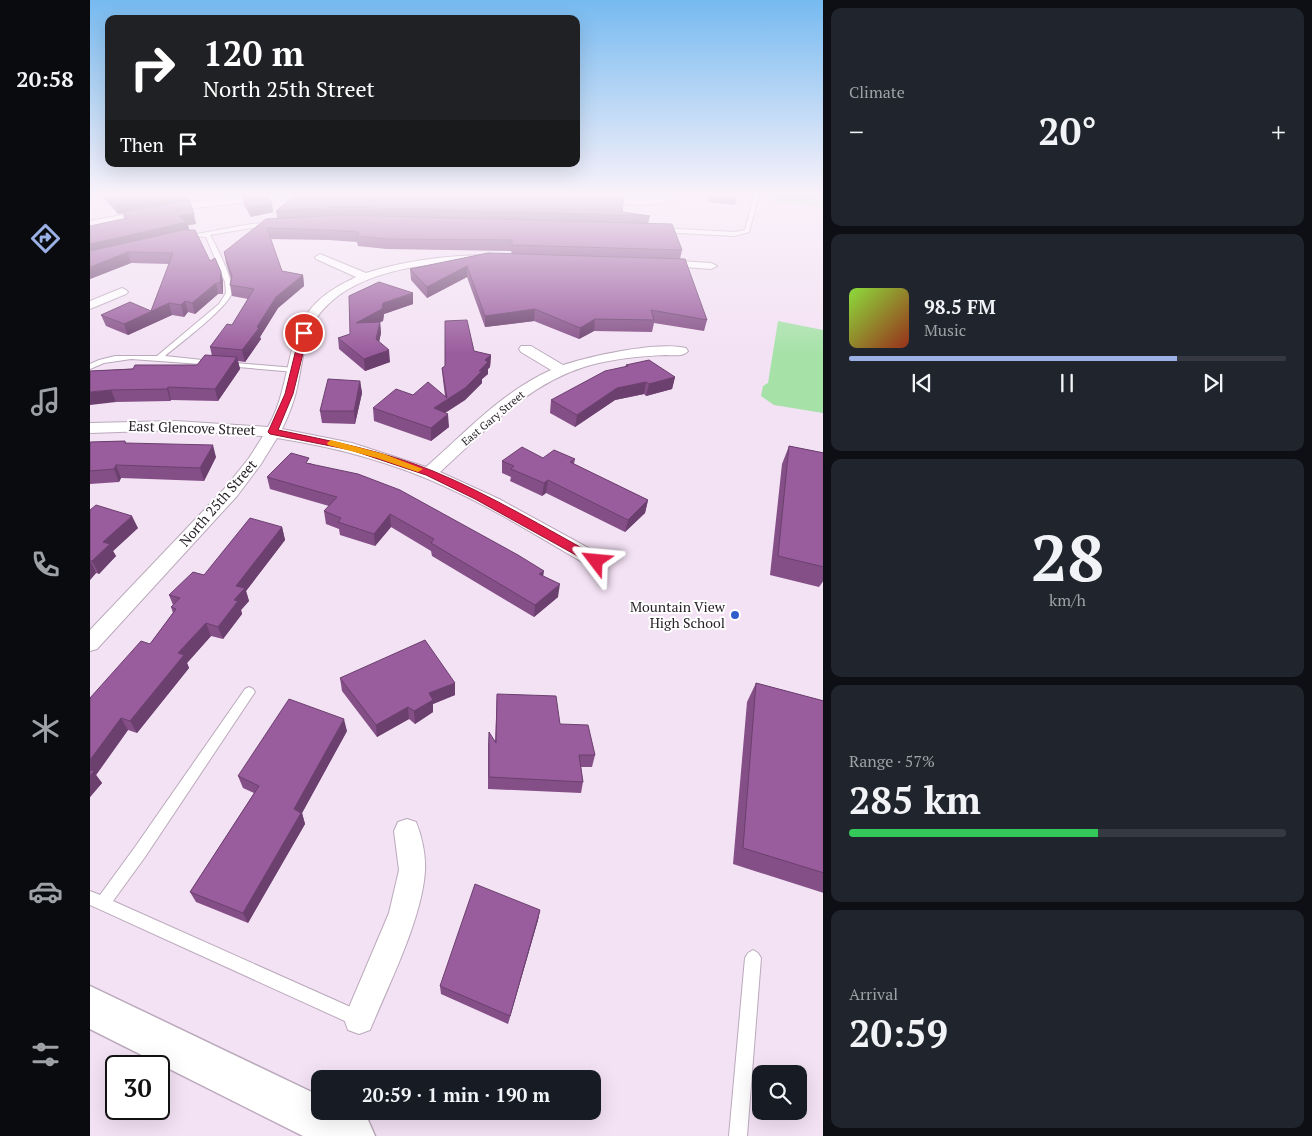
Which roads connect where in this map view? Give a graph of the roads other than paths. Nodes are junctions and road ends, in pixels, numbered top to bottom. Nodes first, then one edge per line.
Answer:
1 (213, 248) edge
2 (320, 257) dead end
3 (508, 258) edge
4 (653, 263) edge
5 (711, 266) dead end
6 (365, 278) junction
7 (122, 292) dead end
8 (90, 306) edge
9 (526, 349) dead end
10 (682, 351) dead end
11 (158, 359) junction
12 (90, 367) edge
13 (295, 370) junction
14 (562, 371) junction
15 (90, 428) edge
16 (273, 432) junction
17 (429, 473) junction
18 (596, 561) dead end
19 (90, 643) edge
20 (249, 692) dead end
21 (407, 832) dead end
22 (96, 901) edge
23 (753, 958) dead end
24 (90, 1007) edge
25 (359, 1019) joint
26 (352, 1136) edge
27 (738, 1136) edge

1 - 11 lane
2 - 6 street
3 - 6 street, North 25th Street
4 - 5 street
6 - 13 street, North 25th Street
7 - 8 street
9 - 14 street
10 - 14 street, East Gary Street
11 - 12 lane
11 - 13 lane
13 - 16 street, North 25th Street
14 - 17 street, East Gary Street
15 - 16 street, East Glencove Street
16 - 17 street, East Glencove Street
16 - 19 street, North 25th Street
17 - 18 street, East Glencove Street
20 - 22 lane
21 - 25 street
22 - 25 lane
23 - 27 lane
24 - 26 main road

